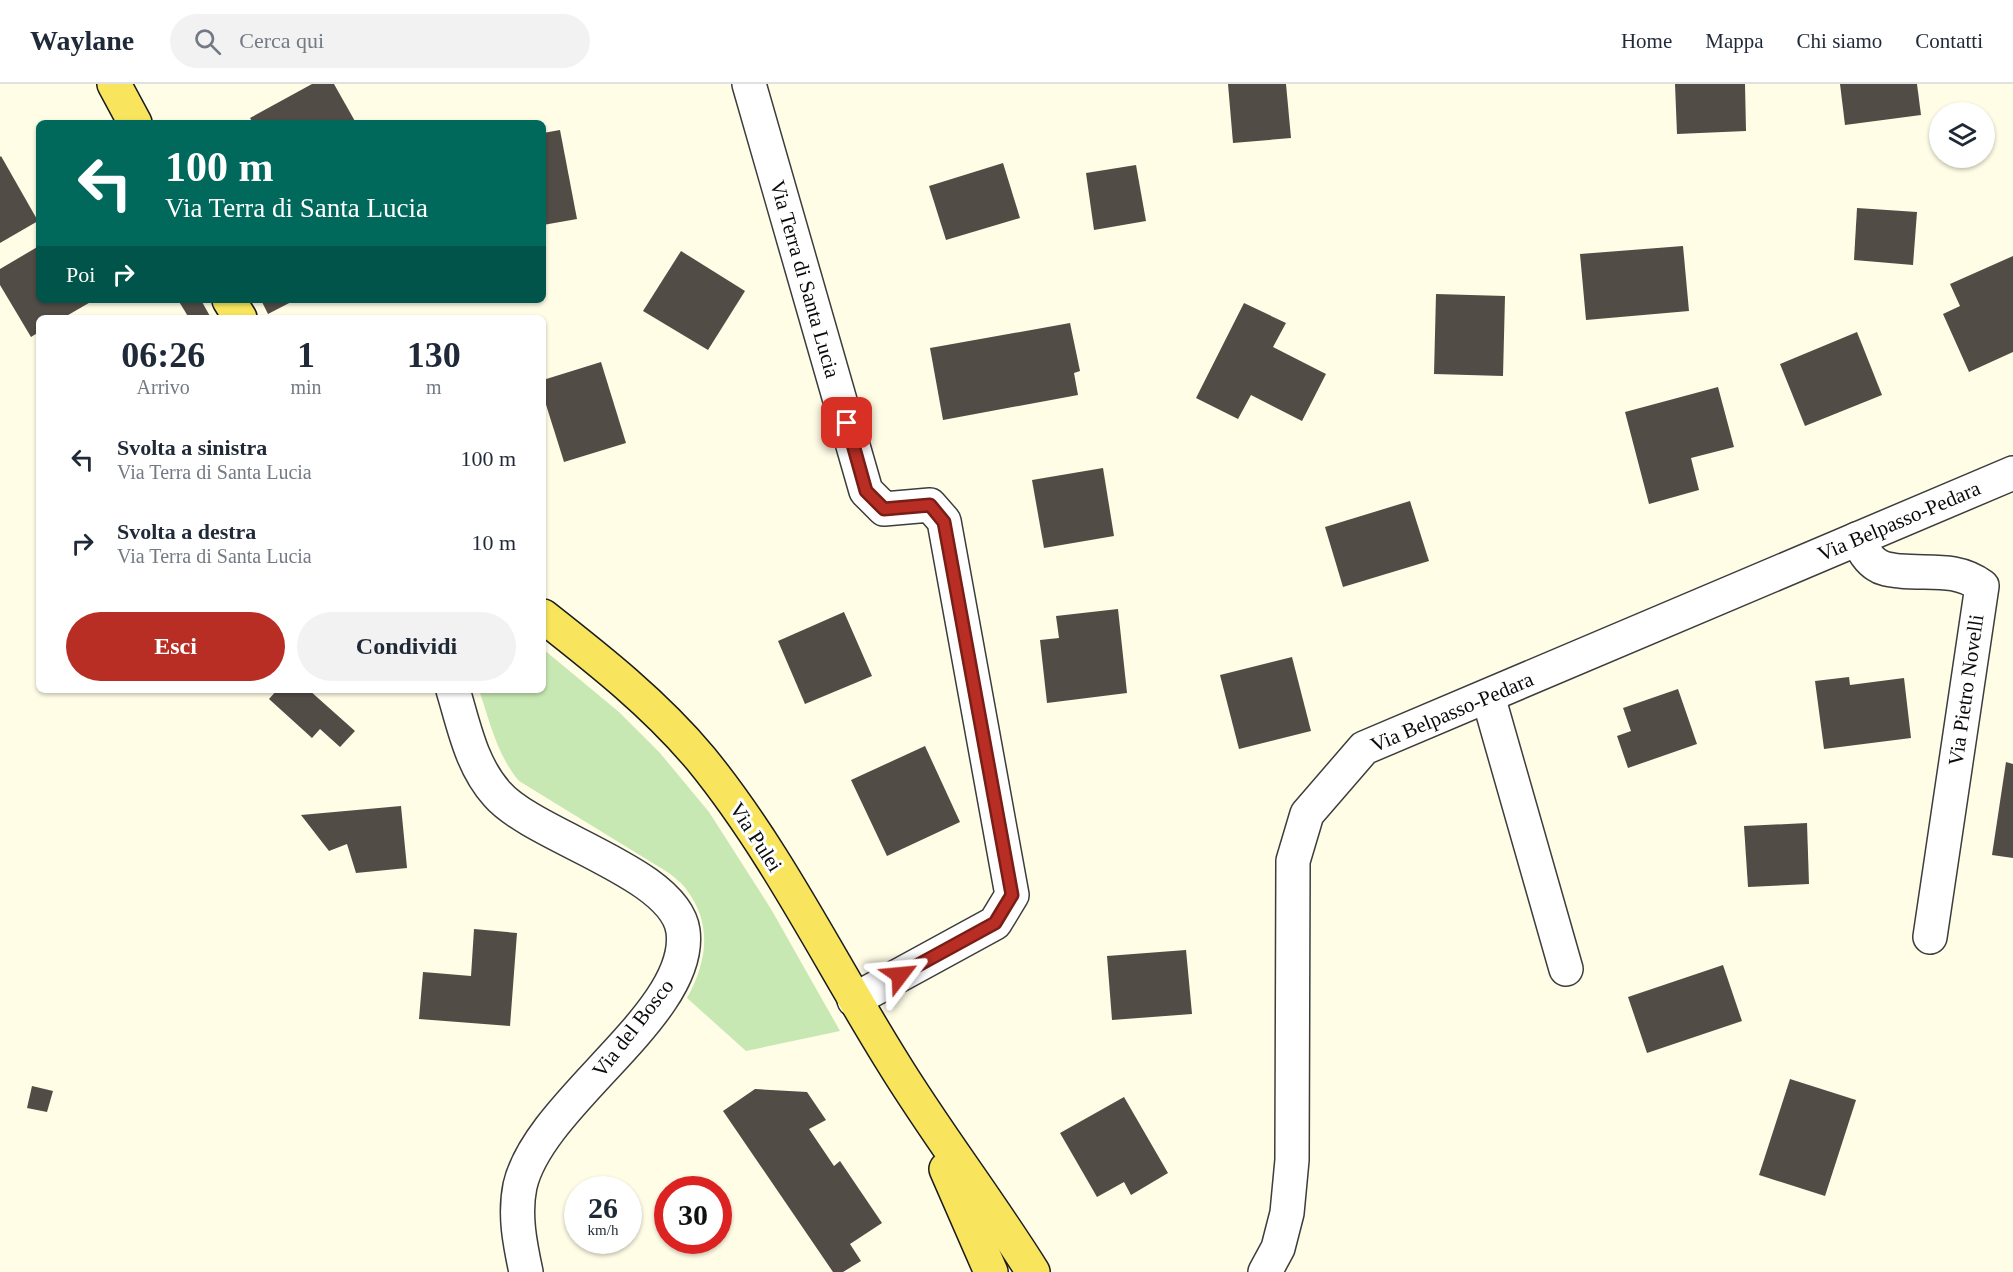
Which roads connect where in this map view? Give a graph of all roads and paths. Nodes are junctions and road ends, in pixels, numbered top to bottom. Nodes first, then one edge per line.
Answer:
1 (114, 84) edge
2 (749, 84) edge
3 (133, 120) edge
4 (2013, 473) edge
5 (1857, 539) junction
6 (546, 618) edge
7 (454, 693) edge
8 (1488, 696) junction
9 (1930, 937) dead end
10 (1566, 969) dead end
11 (854, 1000) junction
12 (917, 1101) junction
13 (526, 1272) edge
14 (991, 1272) edge
15 (1033, 1272) edge
16 (1265, 1272) edge

1 - 3 main road
2 - 11 street, Via Terra di Santa Lucia
4 - 5 street, Via Belpasso-Pedara
5 - 8 street, Via Belpasso-Pedara
5 - 9 street, Via Pietro Novelli
6 - 11 main road, Via Pulei
7 - 13 street, Via del Bosco
8 - 10 street
8 - 16 street, Via Belpasso-Pedara
11 - 12 main road, Via Pulei
12 - 14 main road
12 - 15 main road

